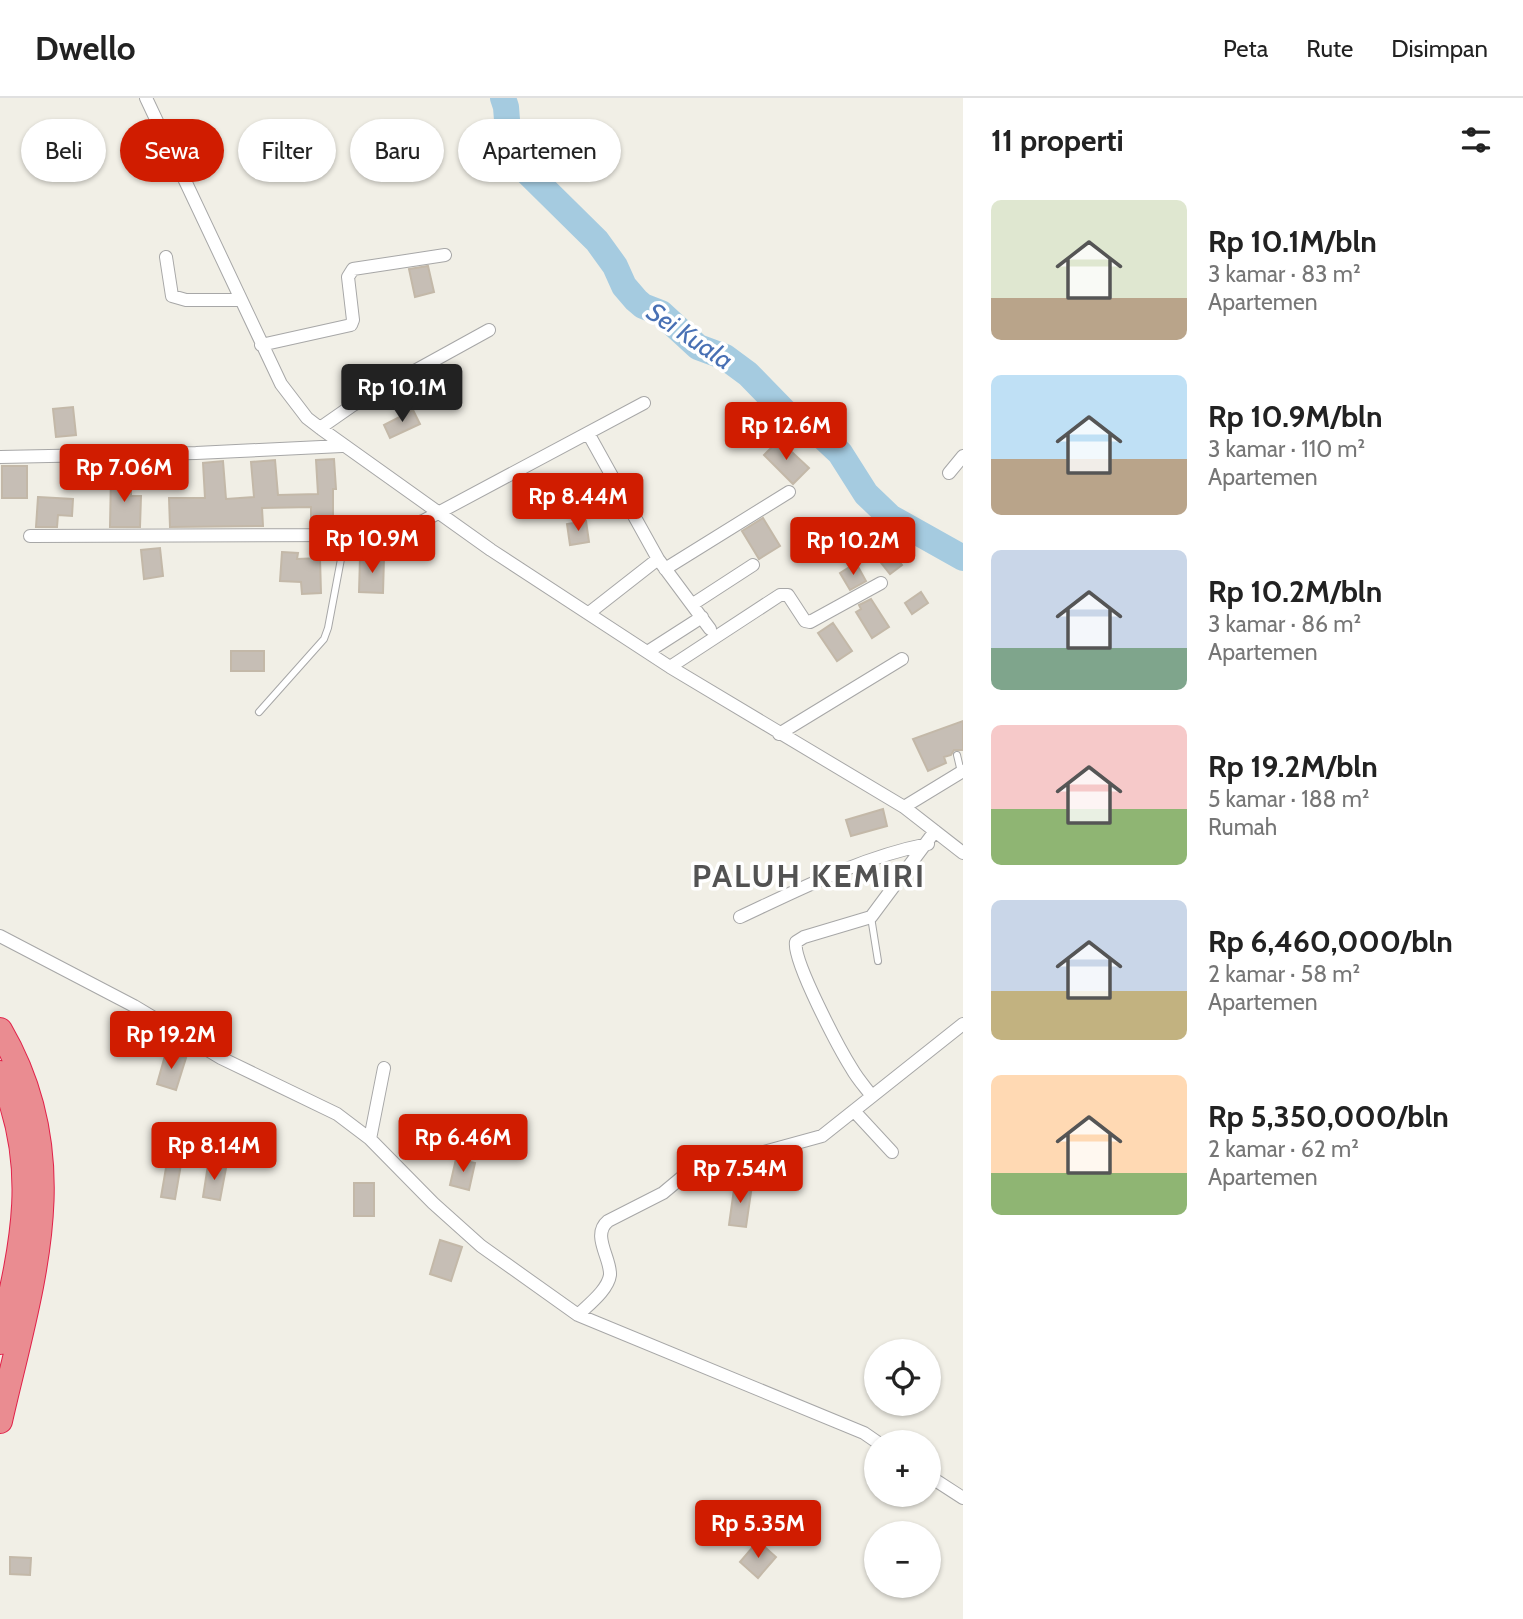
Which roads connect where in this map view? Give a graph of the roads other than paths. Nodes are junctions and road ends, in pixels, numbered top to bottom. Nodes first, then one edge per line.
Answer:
1 (146, 98) edge
2 (444, 255) dead end
3 (166, 257) dead end
4 (240, 300) junction
5 (489, 330) dead end
6 (261, 345) junction
7 (644, 403) dead end
8 (320, 428) junction
9 (588, 433) junction
10 (342, 446) junction
11 (963, 456) edge
12 (0, 457) edge
13 (949, 473) dead end
14 (789, 492) dead end
15 (440, 512) junction
16 (341, 534) junction
17 (30, 536) dead end
18 (662, 564) junction
19 (753, 565) dead end
20 (881, 583) dead end
21 (693, 604) junction
22 (589, 613) junction
23 (702, 617) junction
24 (710, 629) dead end
25 (649, 651) junction
26 (902, 659) dead end
27 (670, 667) junction
28 (259, 712) dead end
29 (779, 734) junction
30 (957, 755) dead end
31 (962, 772) edge
32 (904, 807) junction
33 (936, 831) junction
34 (928, 844) junction
35 (963, 853) edge
36 (740, 917) dead end
37 (871, 917) junction
38 (0, 936) edge
39 (878, 961) dead end
40 (963, 1024) edge
41 (0, 1030) edge
42 (384, 1068) dead end
43 (0, 1073) edge
44 (871, 1095) junction
45 (855, 1112) junction
46 (370, 1139) junction
47 (892, 1152) dead end
48 (578, 1315) junction
49 (0, 1342) edge
50 (0, 1421) edge
51 (864, 1434) edge
52 (941, 1484) edge
53 (963, 1499) edge

1 - 4 street
2 - 6 street
3 - 4 street
4 - 6 street
5 - 8 street
6 - 8 street
7 - 9 street
8 - 10 street
9 - 15 street
9 - 18 street
10 - 12 street
10 - 15 street
11 - 13 street
14 - 18 street
15 - 16 street
15 - 22 street
16 - 17 street
16 - 28 lane
18 - 21 street
18 - 22 street
19 - 21 street
20 - 27 street
21 - 23 street
22 - 25 street
23 - 24 street
23 - 25 street
25 - 27 street
26 - 29 street
27 - 29 street
29 - 32 street
30 - 31 lane
31 - 32 street
32 - 33 street
33 - 34 street
33 - 35 street
34 - 36 street
34 - 37 street
37 - 39 lane
37 - 44 street
38 - 46 street
40 - 44 street
41 - 50 highway
42 - 46 street
43 - 49 highway
44 - 45 street
45 - 47 street
45 - 48 street
46 - 48 street
48 - 51 street
52 - 53 street

